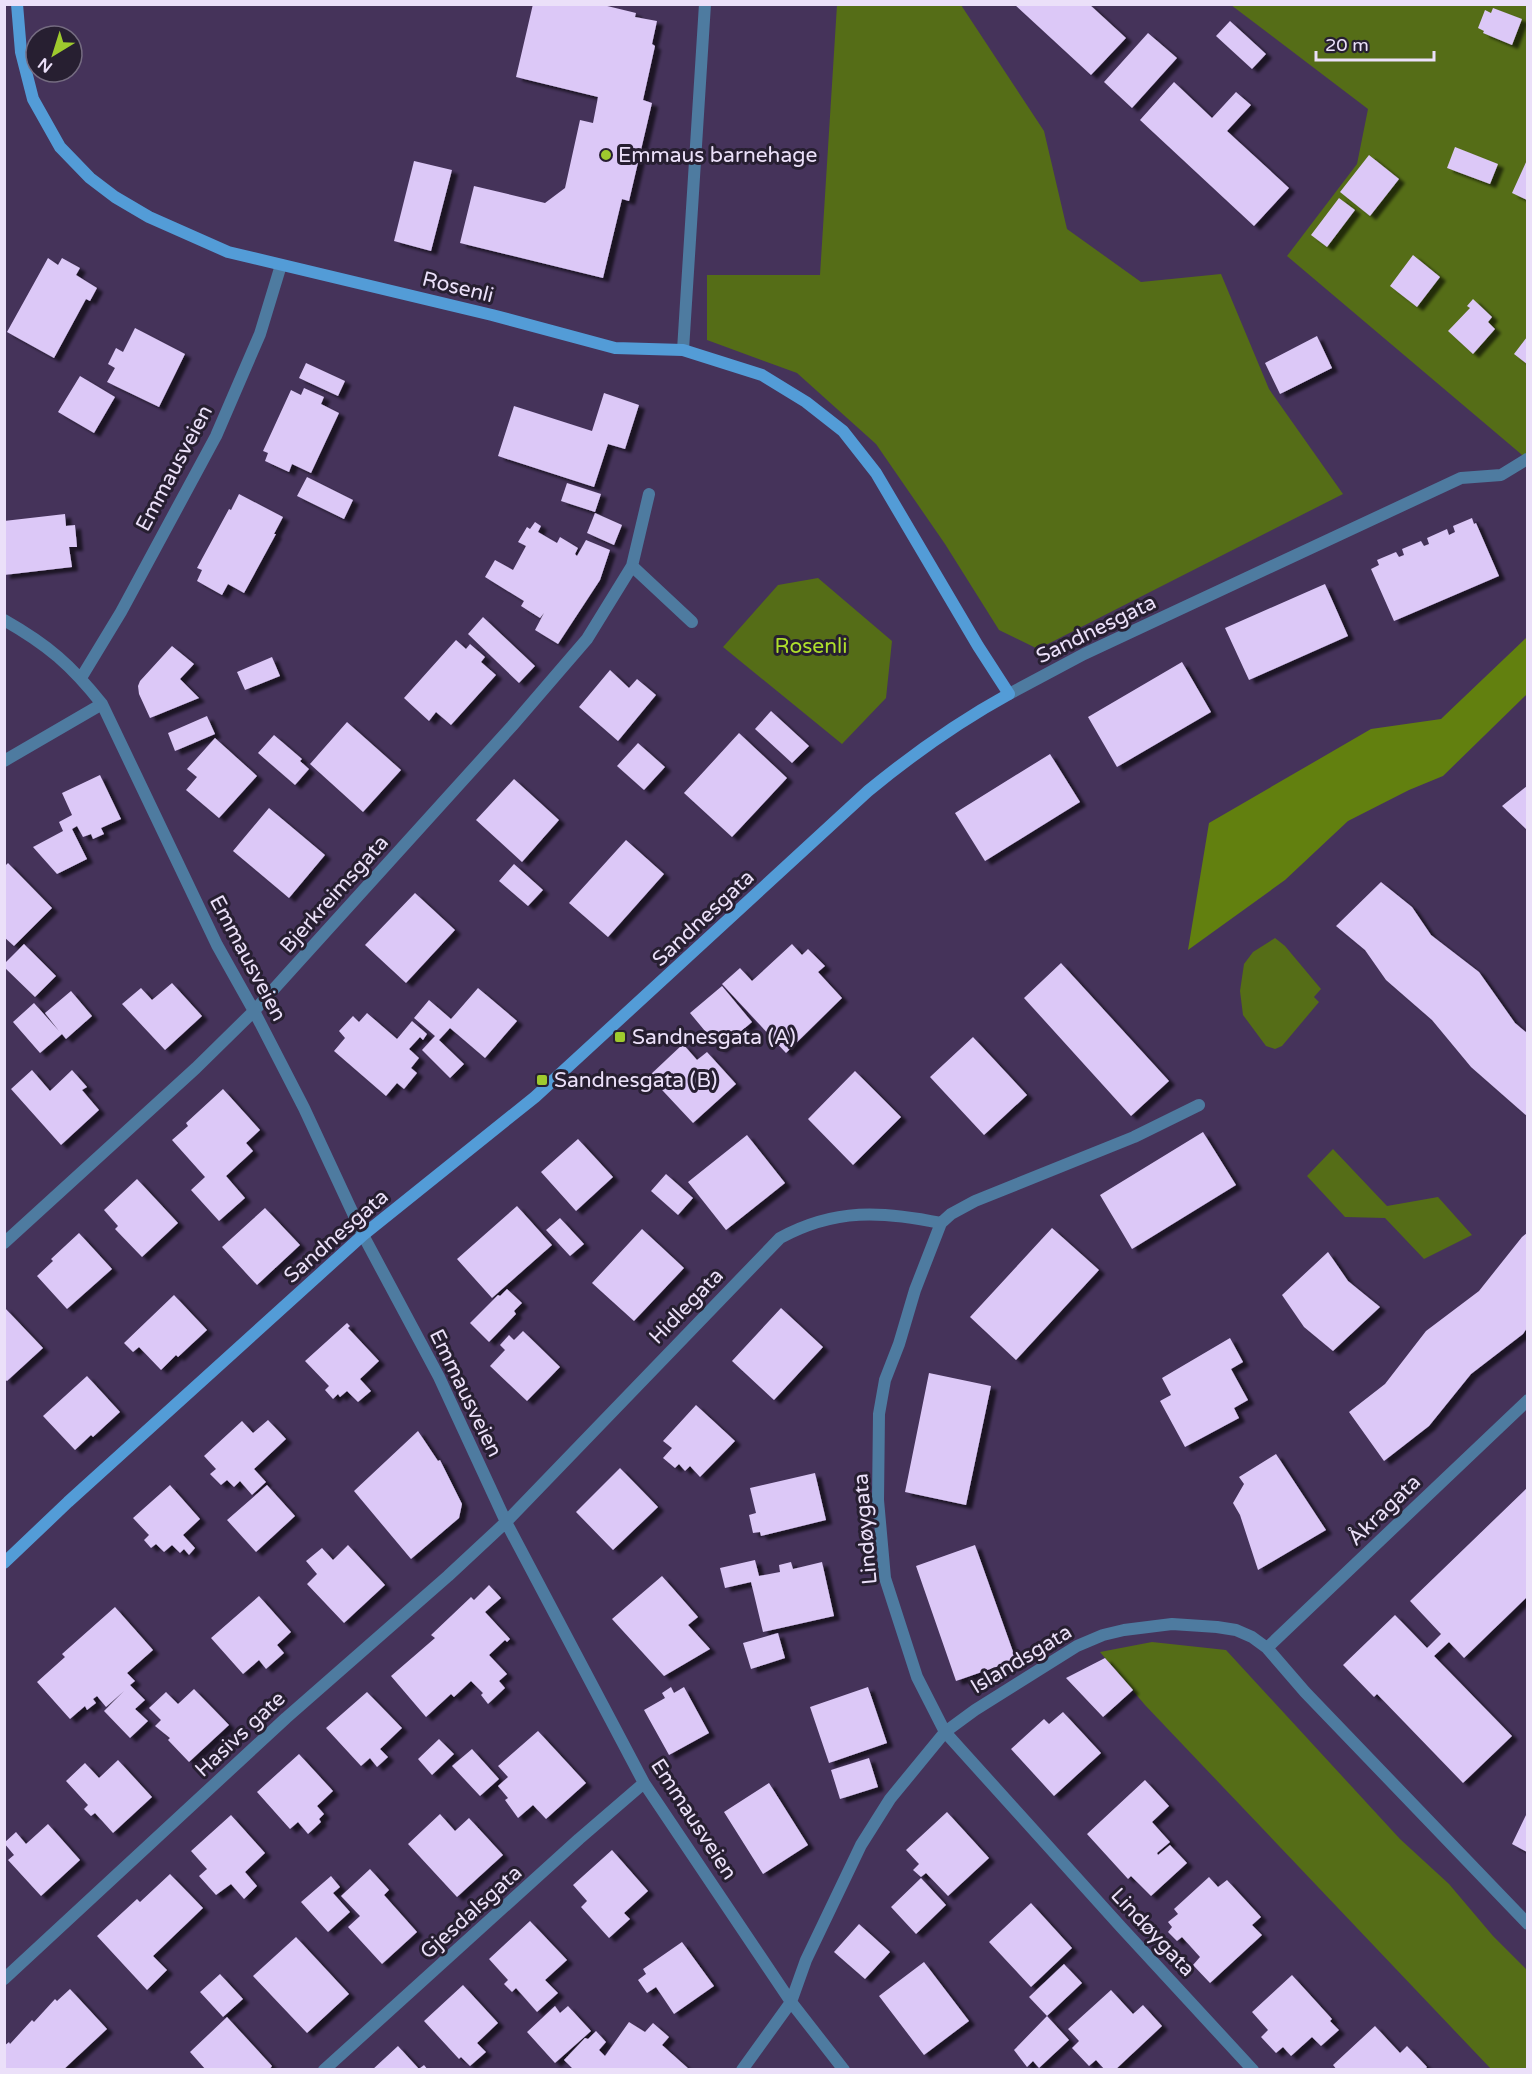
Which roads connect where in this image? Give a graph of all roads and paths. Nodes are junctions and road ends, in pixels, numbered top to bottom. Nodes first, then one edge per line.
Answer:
1 (17, 4) edge
2 (705, 4) edge
3 (281, 265) junction
4 (683, 350) junction
5 (1527, 459) edge
6 (649, 494) dead end
7 (632, 566) junction
8 (4, 620) edge
9 (692, 622) dead end
10 (81, 678) junction
11 (1009, 694) junction
12 (102, 704) junction
13 (4, 761) edge
14 (254, 1011) junction
15 (1200, 1105) dead end
16 (940, 1223) junction
17 (363, 1235) junction
18 (4, 1243) edge
19 (1527, 1400) edge
20 (506, 1522) junction
21 (4, 1563) edge
22 (1267, 1648) junction
23 (945, 1732) junction
24 (644, 1783) junction
25 (1527, 1923) edge
26 (4, 1979) edge
27 (790, 2002) junction
28 (324, 2070) edge
29 (742, 2070) edge
30 (844, 2070) edge
31 (1253, 2070) edge

1 - 3 street, Rosenli
2 - 4 street
3 - 4 street, Rosenli
3 - 10 street, Emmausveien
4 - 11 street, Rosenli
5 - 11 street, Sandnesgata
6 - 7 street, Bjerkreimsgata
7 - 9 street
7 - 14 street, Bjerkreimsgata
8 - 10 street, Emmausveien
10 - 12 street, Emmausveien
11 - 17 street, Sandnesgata
12 - 13 street
12 - 14 street, Emmausveien
14 - 17 street, Emmausveien
14 - 18 street, Bjerkreimsgata
15 - 16 street
16 - 20 street, Hidlegata
16 - 23 street, Lindøygata
17 - 20 street, Emmausveien
17 - 21 street, Sandnesgata
19 - 22 street, Åkragata
20 - 24 street, Emmausveien
20 - 26 street, Hasivs gate
22 - 23 street, Islandsgata
22 - 25 street, Islandsgata
23 - 27 street, Islandsgata
23 - 31 street, Lindøygata
24 - 27 street, Emmausveien
24 - 28 street, Gjesdalsgata
27 - 29 street, Islandsgata
27 - 30 street, Emmausveien

